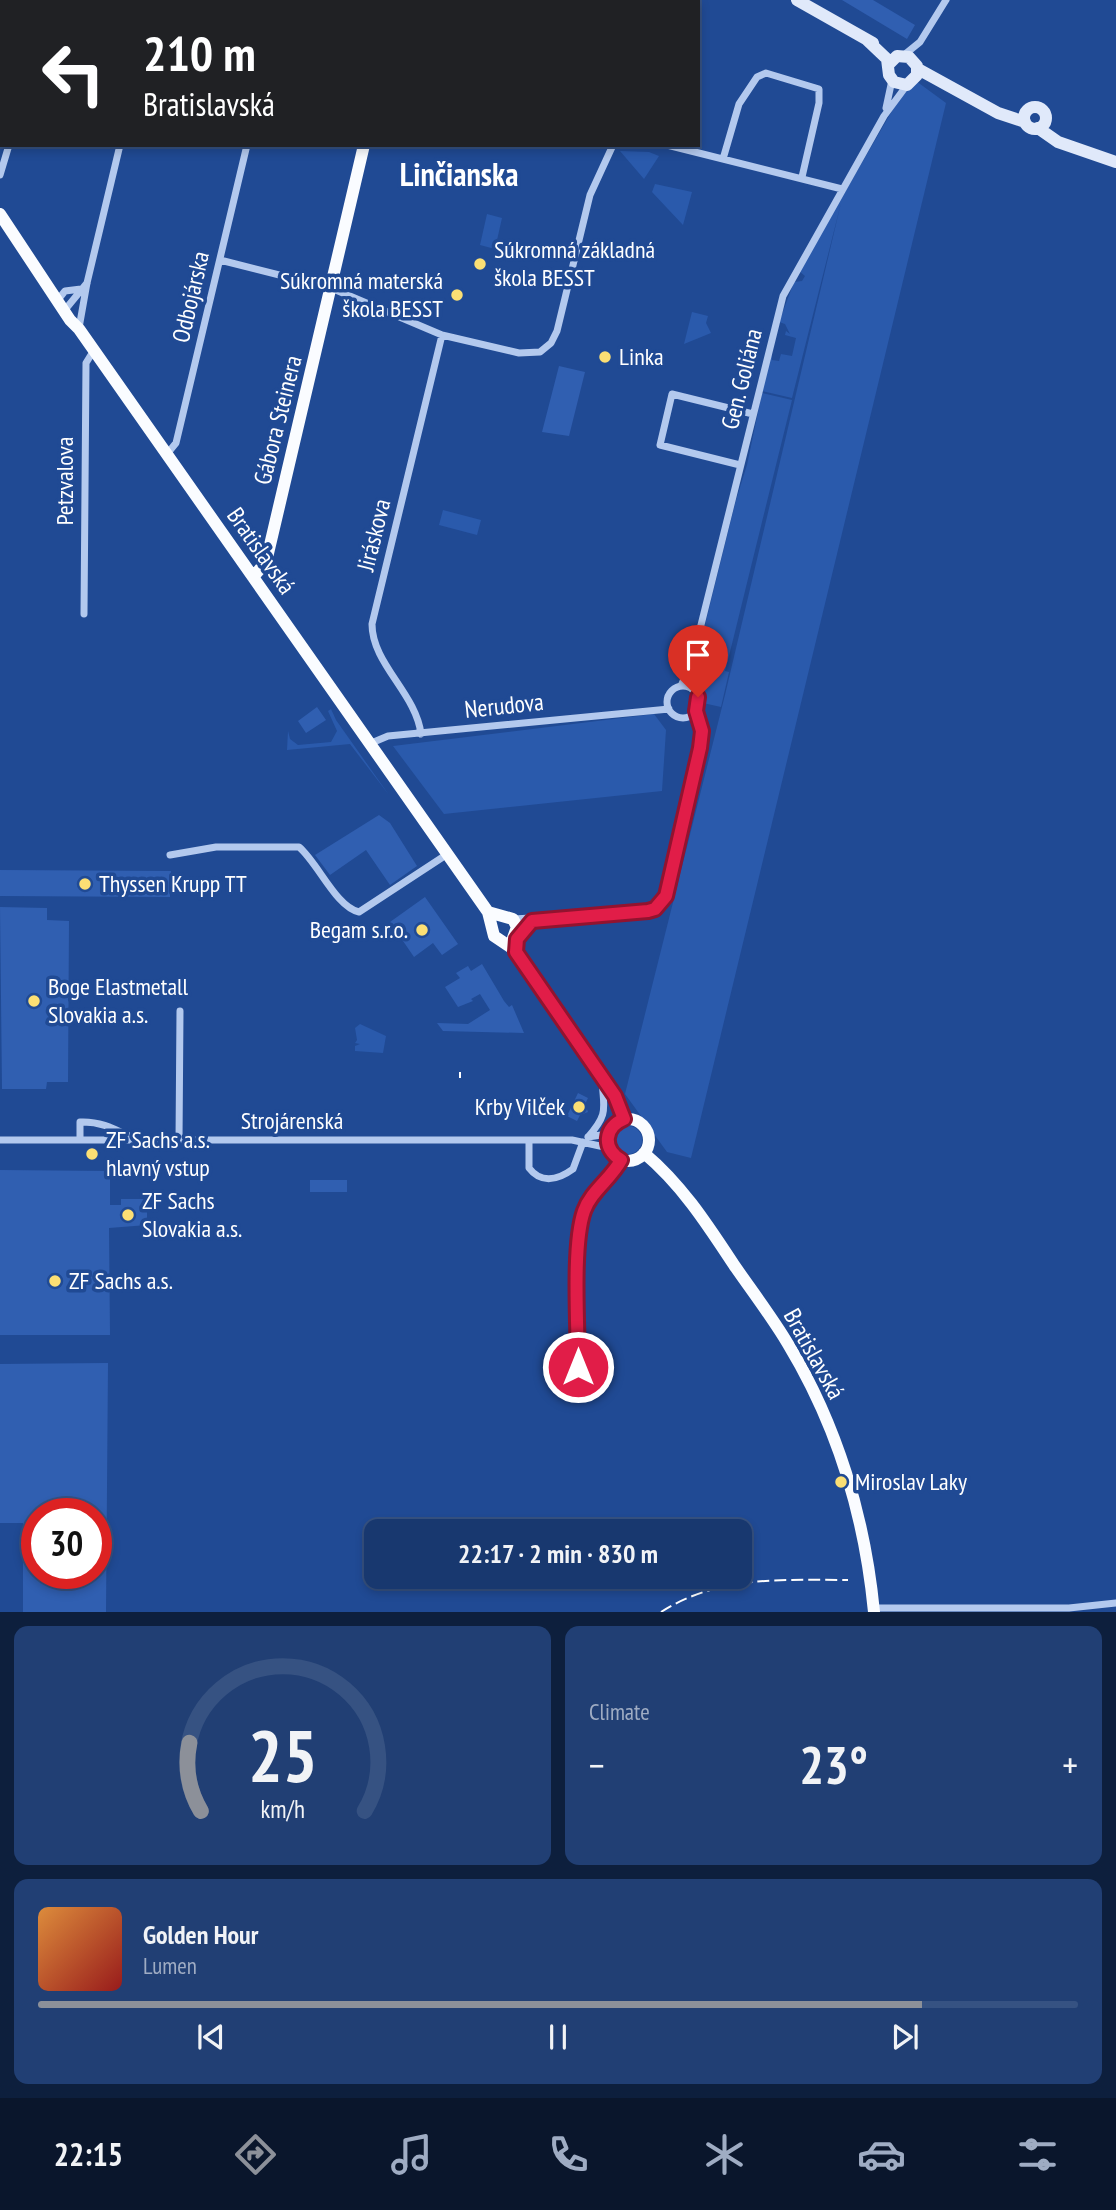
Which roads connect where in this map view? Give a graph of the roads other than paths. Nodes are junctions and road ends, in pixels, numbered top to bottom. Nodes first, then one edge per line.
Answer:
1 (797, 0) edge
2 (946, 0) edge
3 (868, 41) junction
4 (920, 42) junction
5 (902, 55) junction
6 (889, 64) junction
7 (914, 74) junction
8 (891, 80) junction
9 (884, 116) junction
10 (1026, 116) junction
11 (1042, 124) junction
12 (8, 147) edge
13 (120, 147) edge
14 (247, 147) edge
15 (364, 147) edge
16 (611, 147) edge
17 (675, 147) edge
18 (723, 159) junction
19 (1116, 162) edge
20 (0, 175) edge
21 (802, 177) junction
22 (842, 189) junction
23 (0, 214) edge
24 (220, 260) junction
25 (87, 283) junction
26 (331, 288) junction
27 (81, 289) junction
28 (82, 307) junction
29 (62, 308) junction
30 (79, 329) junction
31 (442, 335) junction
32 (94, 350) junction
33 (753, 414) junction
34 (167, 454) junction
35 (740, 465) junction
36 (253, 577) junction
37 (84, 614) dead end
38 (693, 657) junction
39 (681, 686) junction
40 (692, 689) junction
41 (667, 698) junction
42 (644, 709) junction
43 (668, 709) junction
44 (692, 713) junction
45 (421, 734) junction
46 (369, 744) junction
47 (170, 855) dead end
48 (446, 855) junction
49 (493, 918) junction
50 (517, 933) junction
51 (180, 1011) dead end
52 (602, 1078) junction
53 (624, 1119) junction
54 (608, 1134) junction
55 (581, 1139) junction
56 (0, 1140) edge
57 (80, 1140) junction
58 (179, 1140) junction
59 (529, 1140) junction
60 (139, 1141) junction
61 (609, 1148) junction
62 (644, 1153) junction
63 (621, 1160) junction
64 (578, 1396) dead end
65 (1116, 1603) edge
66 (874, 1610) edge

1 - 3 street
2 - 4 street
3 - 5 street
3 - 6 street
4 - 5 street
4 - 7 street
5 - 6 street
5 - 7 street
6 - 8 street
7 - 8 street
7 - 9 street, Gen. Goliána
7 - 10 street
8 - 9 street, Gen. Goliána
9 - 22 street, Gen. Goliána
10 - 11 street
10 - 11 street
11 - 19 street
12 - 20 street
13 - 25 street
14 - 24 street, Odbojárska
15 - 26 main road, Gábora Steinera
16 - 31 street
17 - 18 street
18 - 21 street
18 - 21 street
21 - 22 street
22 - 33 street, Gen. Goliána
23 - 29 main road, Bratislavská
24 - 26 street
24 - 34 street, Odbojárska
25 - 27 street
25 - 28 street
26 - 31 street
26 - 36 main road, Gábora Steinera
27 - 29 street
27 - 29 street
28 - 29 street
28 - 30 street
29 - 30 main road, Bratislavská
30 - 32 main road, Bratislavská
31 - 45 street, Jiráskova
32 - 34 main road, Bratislavská
32 - 37 street, Petzvalova
33 - 35 street, Gen. Goliána
33 - 35 street
34 - 36 main road, Bratislavská
35 - 38 street, Gen. Goliána
36 - 46 main road, Bratislavská
38 - 39 street
38 - 40 street
39 - 40 street
39 - 41 street
40 - 44 street
41 - 42 street, Nerudova
41 - 43 street
42 - 43 street, Nerudova
42 - 45 street, Nerudova
43 - 44 street
44 - 50 street
45 - 46 street, Nerudova
46 - 48 main road, Bratislavská
47 - 48 street
48 - 49 main road, Bratislavská
49 - 50 main road
49 - 50 main road, Bratislavská
50 - 52 main road, Bratislavská
51 - 58 street
52 - 53 main road, Bratislavská
52 - 55 street
53 - 54 main road
53 - 62 main road, Bratislavská
54 - 55 street
54 - 61 main road
55 - 59 street, Strojárenská
55 - 59 street
55 - 61 street
56 - 57 street, Strojárenská
57 - 60 street, Strojárenská
57 - 60 street
58 - 59 street, Strojárenská
58 - 60 street, Strojárenská
61 - 63 main road
62 - 63 main road
62 - 66 main road, Bratislavská
63 - 64 street
65 - 66 street

